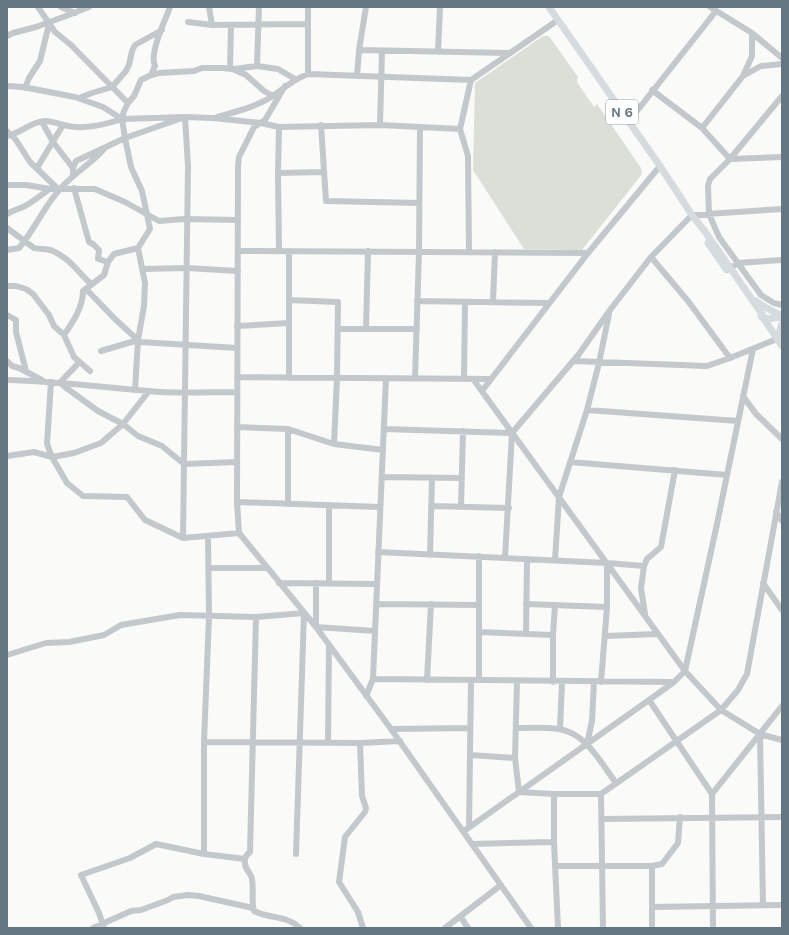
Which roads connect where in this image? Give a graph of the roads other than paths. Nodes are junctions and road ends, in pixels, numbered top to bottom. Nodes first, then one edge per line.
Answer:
1 (38, 7) edge
2 (61, 7) edge
3 (88, 7) edge
4 (170, 7) edge
5 (209, 7) edge
6 (259, 7) edge
7 (308, 7) edge
8 (366, 7) edge
9 (440, 7) edge
10 (549, 7) edge
11 (713, 9) edge
12 (75, 13) junction
13 (558, 20) junction
14 (188, 22) dead end
15 (48, 23) junction
16 (308, 24) junction
17 (212, 25) junction
18 (231, 25) junction
19 (259, 25) junction
20 (162, 30) junction
21 (752, 33) junction
22 (7, 36) edge
23 (359, 50) junction
24 (382, 51) junction
25 (438, 52) junction
26 (509, 53) junction
27 (782, 58) edge
28 (782, 64) edge
29 (257, 66) junction
30 (232, 69) junction
31 (308, 74) junction
32 (151, 75) junction
33 (357, 76) junction
34 (743, 76) junction
35 (382, 77) junction
36 (295, 79) junction
37 (471, 80) junction
38 (7, 86) edge
39 (285, 86) junction
40 (25, 88) junction
41 (112, 88) junction
42 (652, 90) junction
43 (273, 96) junction
44 (782, 96) edge
45 (79, 98) junction
46 (128, 103) junction
47 (185, 117) junction
48 (213, 118) junction
49 (122, 119) junction
50 (628, 121) junction
51 (42, 122) junction
52 (260, 123) junction
53 (63, 125) junction
54 (321, 125) junction
55 (380, 125) junction
56 (279, 127) junction
57 (420, 127) junction
58 (460, 128) junction
59 (702, 128) junction
60 (9, 134) edge
61 (125, 138) junction
62 (53, 142) junction
63 (106, 146) junction
64 (782, 157) edge
65 (730, 159) junction
66 (660, 166) junction
67 (37, 168) junction
68 (73, 172) junction
69 (324, 172) junction
70 (278, 173) junction
71 (7, 185) edge
72 (56, 188) junction
73 (74, 188) junction
74 (419, 203) junction
75 (782, 210) edge
76 (7, 214) edge
77 (709, 214) junction
78 (147, 215) junction
79 (693, 216) junction
80 (187, 219) junction
81 (238, 220) junction
82 (7, 228) edge
83 (25, 241) junction
84 (138, 248) junction
85 (7, 250) edge
86 (238, 251) junction
87 (279, 251) junction
88 (288, 251) junction
89 (368, 252) junction
90 (419, 252) junction
91 (468, 252) junction
92 (495, 252) junction
93 (588, 253) junction
94 (651, 257) junction
95 (782, 260) edge
96 (108, 262) junction
97 (738, 263) junction
98 (187, 268) junction
99 (728, 268) junction
100 (142, 269) junction
101 (238, 271) junction
102 (7, 286) edge
103 (88, 287) junction
104 (750, 295) junction
105 (289, 300) junction
106 (417, 301) junction
107 (465, 302) junction
108 (494, 302) junction
109 (549, 303) junction
110 (782, 305) edge
111 (610, 310) junction
112 (7, 315) edge
113 (782, 317) edge
114 (764, 319) junction
115 (289, 323) junction
116 (782, 324) edge
117 (237, 326) junction
118 (338, 329) junction
119 (366, 329) junction
120 (417, 329) junction
121 (64, 335) junction
122 (777, 339) junction
123 (138, 340) junction
124 (186, 345) junction
125 (782, 346) edge
126 (237, 348) junction
127 (753, 349) junction
128 (101, 351) dead end
129 (730, 358) junction
130 (7, 361) edge
131 (79, 362) junction
132 (574, 362) junction
133 (599, 363) junction
134 (26, 371) junction
135 (90, 371) dead end
136 (237, 378) junction
137 (289, 378) junction
138 (337, 378) junction
139 (386, 378) junction
140 (415, 378) junction
141 (464, 379) junction
142 (473, 379) junction
143 (491, 379) junction
144 (7, 380) edge
145 (43, 381) junction
146 (51, 382) junction
147 (60, 383) junction
148 (135, 390) junction
149 (149, 391) junction
150 (482, 391) junction
151 (237, 392) junction
152 (185, 393) junction
153 (743, 396) junction
154 (587, 410) junction
155 (738, 421) junction
156 (123, 424) junction
157 (237, 427) junction
158 (288, 429) junction
159 (384, 429) junction
160 (463, 431) junction
161 (512, 433) junction
162 (782, 439) edge
163 (334, 444) junction
164 (383, 450) junction
165 (7, 456) edge
166 (52, 457) junction
167 (237, 462) junction
168 (570, 462) junction
169 (184, 464) junction
170 (675, 470) junction
171 (727, 474) junction
172 (382, 477) junction
173 (432, 478) junction
174 (462, 478) junction
175 (782, 482) edge
176 (559, 497) junction
177 (237, 502) junction
178 (288, 504) junction
179 (329, 505) junction
180 (431, 506) junction
181 (461, 506) junction
182 (380, 507) junction
183 (508, 508) junction
184 (776, 512) junction
185 (782, 521) edge
186 (239, 533) junction
187 (208, 536) junction
188 (183, 538) junction
189 (378, 552) junction
190 (430, 555) junction
191 (479, 556) junction
192 (505, 558) junction
193 (527, 559) junction
194 (555, 560) junction
195 (607, 563) junction
196 (644, 566) junction
197 (209, 568) junction
198 (266, 568) junction
199 (279, 583) junction
200 (316, 583) junction
201 (329, 583) junction
202 (763, 583) junction
203 (377, 584) junction
204 (376, 604) junction
205 (431, 604) junction
206 (479, 604) junction
207 (526, 604) junction
208 (555, 605) junction
209 (607, 607) junction
210 (782, 610) edge
211 (304, 613) junction
212 (209, 616) junction
213 (645, 616) junction
214 (256, 617) junction
215 (316, 627) junction
216 (375, 630) junction
217 (479, 632) junction
218 (526, 634) junction
219 (658, 634) junction
220 (553, 635) junction
221 (605, 636) junction
222 (329, 645) junction
223 (7, 655) edge
224 (685, 671) junction
225 (373, 679) junction
226 (428, 680) junction
227 (471, 680) junction
228 (479, 680) junction
229 (517, 681) junction
230 (554, 682) junction
231 (562, 682) junction
232 (598, 682) junction
233 (674, 682) junction
234 (366, 696) junction
235 (649, 700) junction
236 (782, 706) edge
237 (721, 710) junction
238 (470, 728) junction
239 (516, 728) junction
240 (391, 729) junction
241 (560, 729) junction
242 (760, 734) junction
243 (782, 740) edge
244 (400, 741) junction
245 (677, 741) junction
246 (204, 742) junction
247 (252, 742) junction
248 (299, 743) junction
249 (328, 743) junction
250 (360, 743) junction
251 (587, 744) junction
252 (470, 756) junction
253 (515, 758) junction
254 (616, 783) junction
255 (519, 792) junction
256 (554, 794) junction
257 (601, 794) junction
258 (712, 794) junction
259 (680, 817) junction
260 (762, 817) junction
261 (782, 817) edge
262 (712, 818) junction
263 (602, 819) junction
264 (467, 829) junction
265 (554, 842) junction
266 (472, 844) junction
267 (204, 854) junction
268 (296, 854) dead end
269 (245, 859) junction
270 (555, 866) junction
271 (602, 866) junction
272 (652, 866) junction
273 (501, 885) junction
274 (763, 905) junction
275 (782, 905) edge
276 (713, 906) junction
277 (652, 907) junction
278 (253, 908) junction
279 (460, 916) junction
280 (103, 926) edge
281 (93, 928) edge
282 (300, 928) edge
283 (363, 928) edge
284 (445, 928) edge
285 (468, 928) edge
286 (531, 928) edge
287 (558, 928) edge
288 (603, 928) edge
289 (652, 928) edge
290 (713, 928) edge

1 - 15 street
2 - 12 street
3 - 12 street
4 - 20 street
5 - 17 street
6 - 19 street
7 - 16 street
8 - 23 street
9 - 25 street
10 - 13 main road, N 6
11 - 21 street
11 - 42 street
12 - 15 street
13 - 26 street
13 - 50 main road, N 6
14 - 17 street
15 - 22 street
15 - 40 street
15 - 41 street
16 - 19 street
16 - 31 street
17 - 18 street
18 - 19 street
18 - 30 street
19 - 29 street
20 - 32 street
20 - 41 street
21 - 27 street
21 - 34 street
23 - 24 street
23 - 33 street
24 - 25 street
24 - 35 street
25 - 26 street
26 - 37 street
28 - 34 street
29 - 30 street
29 - 36 street
30 - 32 street
30 - 43 street
31 - 33 street
31 - 36 street
32 - 46 street
33 - 35 street
34 - 59 street
35 - 37 street
35 - 55 street
36 - 39 street
37 - 58 street
38 - 40 street
39 - 43 street
39 - 52 street
40 - 45 street
41 - 45 street
41 - 46 street
42 - 50 street
42 - 59 street
43 - 48 street
44 - 65 street
45 - 49 street
46 - 49 street
47 - 48 street
47 - 49 street
47 - 61 street
47 - 80 street
48 - 52 street
49 - 53 street
49 - 61 street
50 - 66 main road, N 6
51 - 53 street
51 - 60 street
51 - 62 street
52 - 56 street
52 - 81 street
53 - 62 street
54 - 55 street
54 - 56 street
54 - 69 street
55 - 57 street
56 - 70 street
57 - 58 street
57 - 74 street
58 - 91 street
59 - 65 street
60 - 67 street
61 - 63 street
61 - 78 street
62 - 67 street
62 - 68 street
63 - 68 street
63 - 68 street
64 - 65 street
65 - 77 street
66 - 79 main road, N 6
66 - 93 street
67 - 72 street
68 - 72 street
69 - 70 street
69 - 74 street
70 - 87 street
71 - 72 street
72 - 73 street
72 - 76 street
72 - 83 street
73 - 78 street
73 - 96 street
74 - 90 street
75 - 77 street
77 - 79 street
77 - 97 street
78 - 80 street
78 - 84 street
79 - 94 street
79 - 99 main road, N 6
80 - 81 street
80 - 98 street
81 - 86 street
82 - 83 street
83 - 85 street
83 - 103 street
84 - 96 street
84 - 100 street
86 - 87 street
86 - 101 street
87 - 88 street
88 - 89 street
88 - 105 street
89 - 90 street
89 - 119 street
90 - 91 street
90 - 106 street
91 - 92 street
92 - 93 street
92 - 108 street
93 - 109 street
94 - 111 street
94 - 129 street
95 - 97 street
96 - 103 street
97 - 99 street
97 - 110 street
98 - 100 street
98 - 101 street
98 - 124 street
99 - 104 main road, N 6
99 - 114 main road, N 6
100 - 123 street
101 - 117 street
102 - 121 street
103 - 121 street
103 - 123 street
104 - 113 main road
104 - 114 main road, N 6
105 - 115 street
105 - 118 street
106 - 107 street
106 - 120 street
107 - 108 street
107 - 141 street
108 - 109 street
109 - 143 street
111 - 132 street
111 - 133 street
112 - 134 street
113 - 114 main road
114 - 122 main road, N 6
115 - 117 street
115 - 137 street
116 - 122 main road
117 - 126 street
118 - 119 street
118 - 138 street
119 - 120 street
120 - 140 street
121 - 131 street
122 - 125 main road, N 6
122 - 127 street
123 - 124 street
123 - 128 street
123 - 148 street
124 - 126 street
124 - 152 street
126 - 136 street
127 - 129 street
127 - 153 street
129 - 133 street
130 - 134 street
131 - 135 street
131 - 147 street
132 - 133 street
132 - 161 street
133 - 154 street
134 - 145 street
136 - 137 street
136 - 151 street
137 - 138 street
138 - 139 street
138 - 163 street
139 - 140 street
139 - 159 street
140 - 141 street
141 - 142 street
142 - 143 street
142 - 150 street
143 - 150 street
144 - 145 street
145 - 146 street
146 - 147 street
146 - 166 street
147 - 148 street
147 - 156 street
148 - 149 street
149 - 152 street
149 - 156 street
150 - 161 street
151 - 152 street
151 - 157 street
152 - 169 street
153 - 155 street
153 - 162 street
154 - 155 street
154 - 168 street
155 - 171 street
156 - 166 street
156 - 169 street
157 - 158 street
157 - 167 street
158 - 163 street
158 - 178 street
159 - 160 street
159 - 164 street
160 - 161 street
160 - 174 street
161 - 176 street
161 - 183 street
163 - 164 street
164 - 172 street
165 - 166 street
166 - 188 street
167 - 169 street
167 - 177 street
168 - 170 street
168 - 176 street
169 - 188 street
170 - 171 street
170 - 196 street
171 - 224 street
172 - 173 street
172 - 182 street
173 - 174 street
173 - 180 street
174 - 181 street
175 - 184 street
176 - 194 street
176 - 195 street
177 - 178 street
177 - 186 street
178 - 179 street
179 - 182 street
179 - 201 street
180 - 181 street
180 - 190 street
181 - 183 street
182 - 189 street
183 - 192 street
184 - 185 street
184 - 202 street
186 - 187 street
186 - 198 street
187 - 188 street
187 - 197 street
189 - 190 street
189 - 203 street
190 - 191 street
191 - 192 street
191 - 206 street
192 - 193 street
193 - 194 street
193 - 207 street
194 - 195 street
195 - 196 street
195 - 209 street
195 - 213 street
196 - 213 street
197 - 198 street
197 - 212 street
198 - 199 street
199 - 200 street
199 - 211 street
200 - 201 street
200 - 215 street
201 - 203 street
202 - 210 street
202 - 237 street
203 - 204 street
204 - 205 street
204 - 216 street
205 - 206 street
205 - 226 street
206 - 217 street
207 - 208 street
207 - 218 street
208 - 209 street
208 - 220 street
209 - 221 street
211 - 214 street
211 - 215 street
211 - 248 street
212 - 214 street
212 - 223 street
212 - 246 street
213 - 219 street
214 - 247 street
215 - 216 street
215 - 222 street
216 - 225 street
217 - 218 street
217 - 228 street
218 - 220 street
219 - 221 street
219 - 224 street
220 - 230 street
221 - 232 street
222 - 234 street
222 - 249 street
224 - 233 street
224 - 237 street
225 - 226 street
225 - 234 street
226 - 227 street
227 - 228 street
227 - 238 street
228 - 229 street
229 - 230 street
229 - 239 street
230 - 231 street
231 - 232 street
231 - 241 street
232 - 233 street
232 - 251 street
233 - 235 street
234 - 240 street
235 - 245 street
235 - 251 street
236 - 242 street
237 - 242 street
237 - 245 street
238 - 240 street
238 - 252 street
239 - 241 street
239 - 253 street
240 - 244 street
241 - 251 street
242 - 243 street
242 - 258 street
242 - 260 street
244 - 250 street
244 - 264 street
245 - 254 street
245 - 258 street
246 - 247 street
246 - 267 street
247 - 248 street
247 - 269 street
248 - 249 street
248 - 268 street
249 - 250 street
250 - 283 street
251 - 254 street
251 - 255 street
252 - 253 street
252 - 264 street
253 - 255 street
254 - 257 street
255 - 256 street
255 - 264 street
256 - 257 street
256 - 265 street
257 - 263 street
258 - 262 street
259 - 262 street
259 - 263 street
259 - 272 street
260 - 261 street
260 - 262 street
260 - 274 street
262 - 276 street
263 - 271 street
264 - 266 street
265 - 266 street
265 - 270 street
266 - 273 street
267 - 269 street
267 - 280 street
269 - 278 street
270 - 271 street
270 - 287 street
271 - 272 street
271 - 288 street
272 - 277 street
273 - 279 street
273 - 286 street
274 - 275 street
274 - 276 street
276 - 277 street
276 - 290 street
277 - 289 street
278 - 280 street
278 - 282 street
279 - 284 street
279 - 285 street
280 - 281 street

